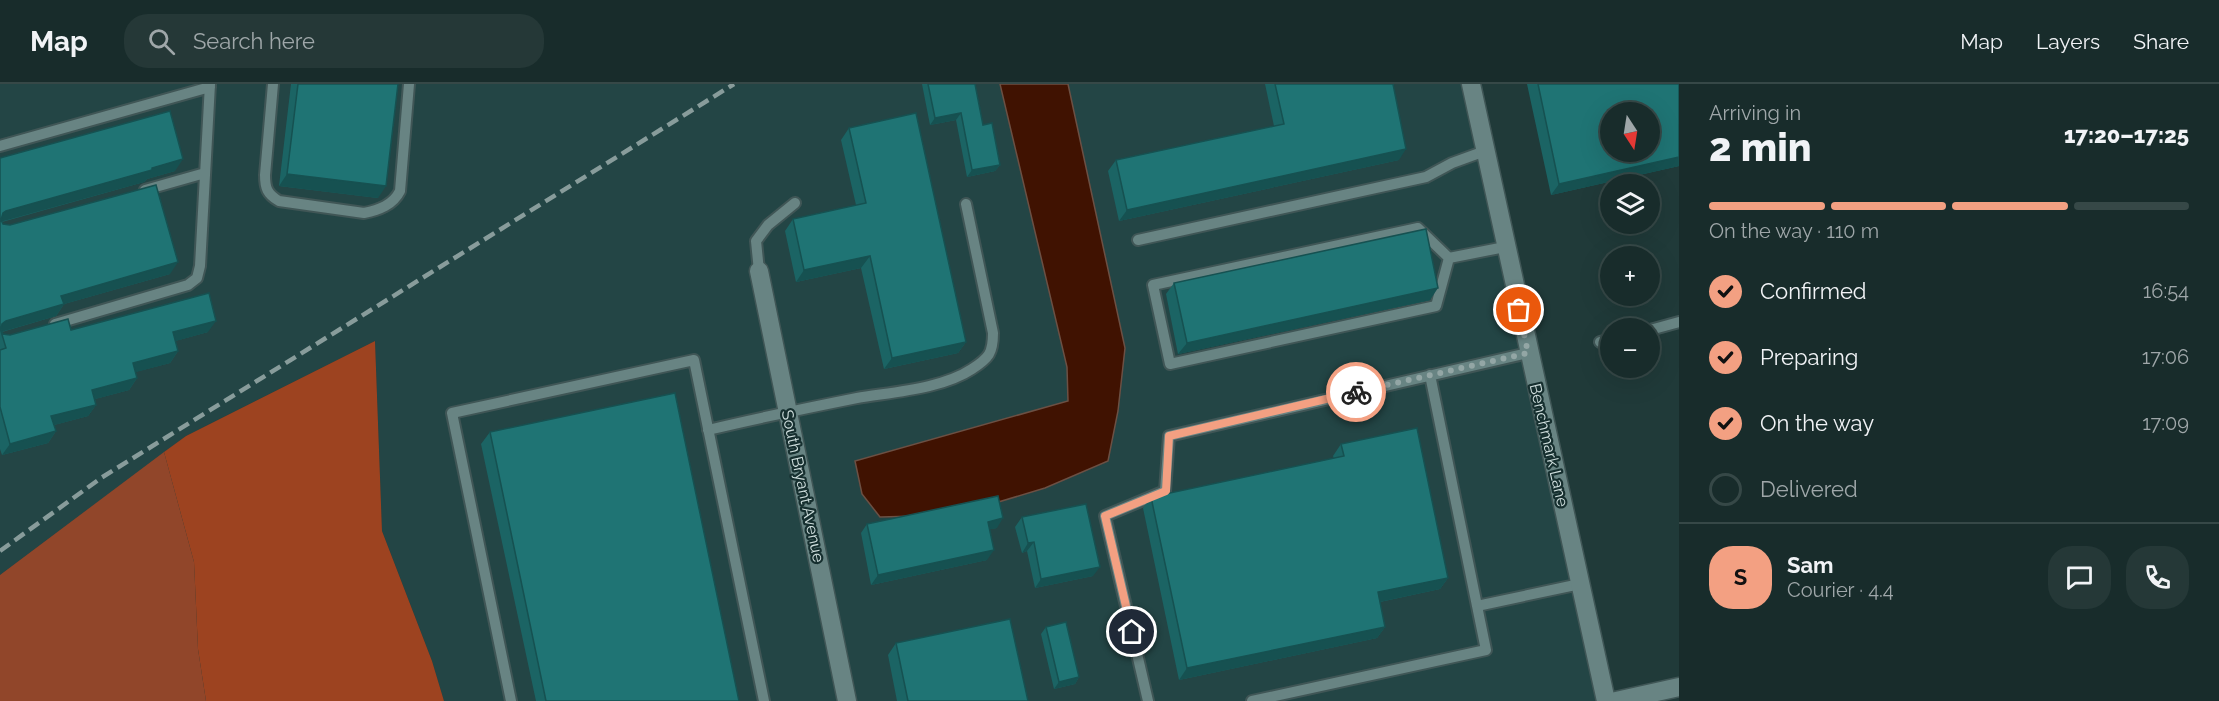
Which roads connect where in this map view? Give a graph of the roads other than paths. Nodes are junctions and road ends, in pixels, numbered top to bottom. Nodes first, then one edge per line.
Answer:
1 (273, 84) edge
2 (409, 84) edge
3 (1471, 84) edge
4 (210, 86) edge
5 (0, 146) edge
6 (1485, 151) junction
7 (205, 173) junction
8 (137, 192) edge
9 (795, 202) dead end
10 (966, 204) dead end
11 (1138, 240) dead end
12 (1505, 247) junction
13 (1449, 258) junction
14 (759, 271) joint
15 (1679, 322) edge
16 (44, 327) edge
17 (1660, 327) edge
18 (1528, 353) junction
19 (1430, 375) junction
20 (788, 411) junction
21 (708, 430) junction
22 (1580, 584) junction
23 (1477, 606) junction
24 (1679, 687) edge
25 (1258, 700) edge
26 (511, 701) edge
27 (764, 701) edge
28 (847, 701) edge
29 (1148, 701) edge
30 (1606, 701) edge
31 (1616, 701) edge

1 - 2 lane
3 - 6 street, Benchmark Lane
4 - 5 lane
4 - 7 lane
6 - 11 lane
6 - 12 street, Benchmark Lane
7 - 8 lane
7 - 16 lane
9 - 14 lane
10 - 20 lane
12 - 13 lane
12 - 18 street, Benchmark Lane
13 - 13 lane
14 - 20 street, South Bryant Avenue
15 - 17 lane
18 - 19 lane
18 - 22 street, Benchmark Lane
19 - 23 lane
19 - 29 lane
20 - 21 lane
20 - 28 street, South Bryant Avenue
21 - 26 lane
21 - 27 lane
22 - 23 lane
22 - 30 street, Benchmark Lane
23 - 25 lane
24 - 31 street

